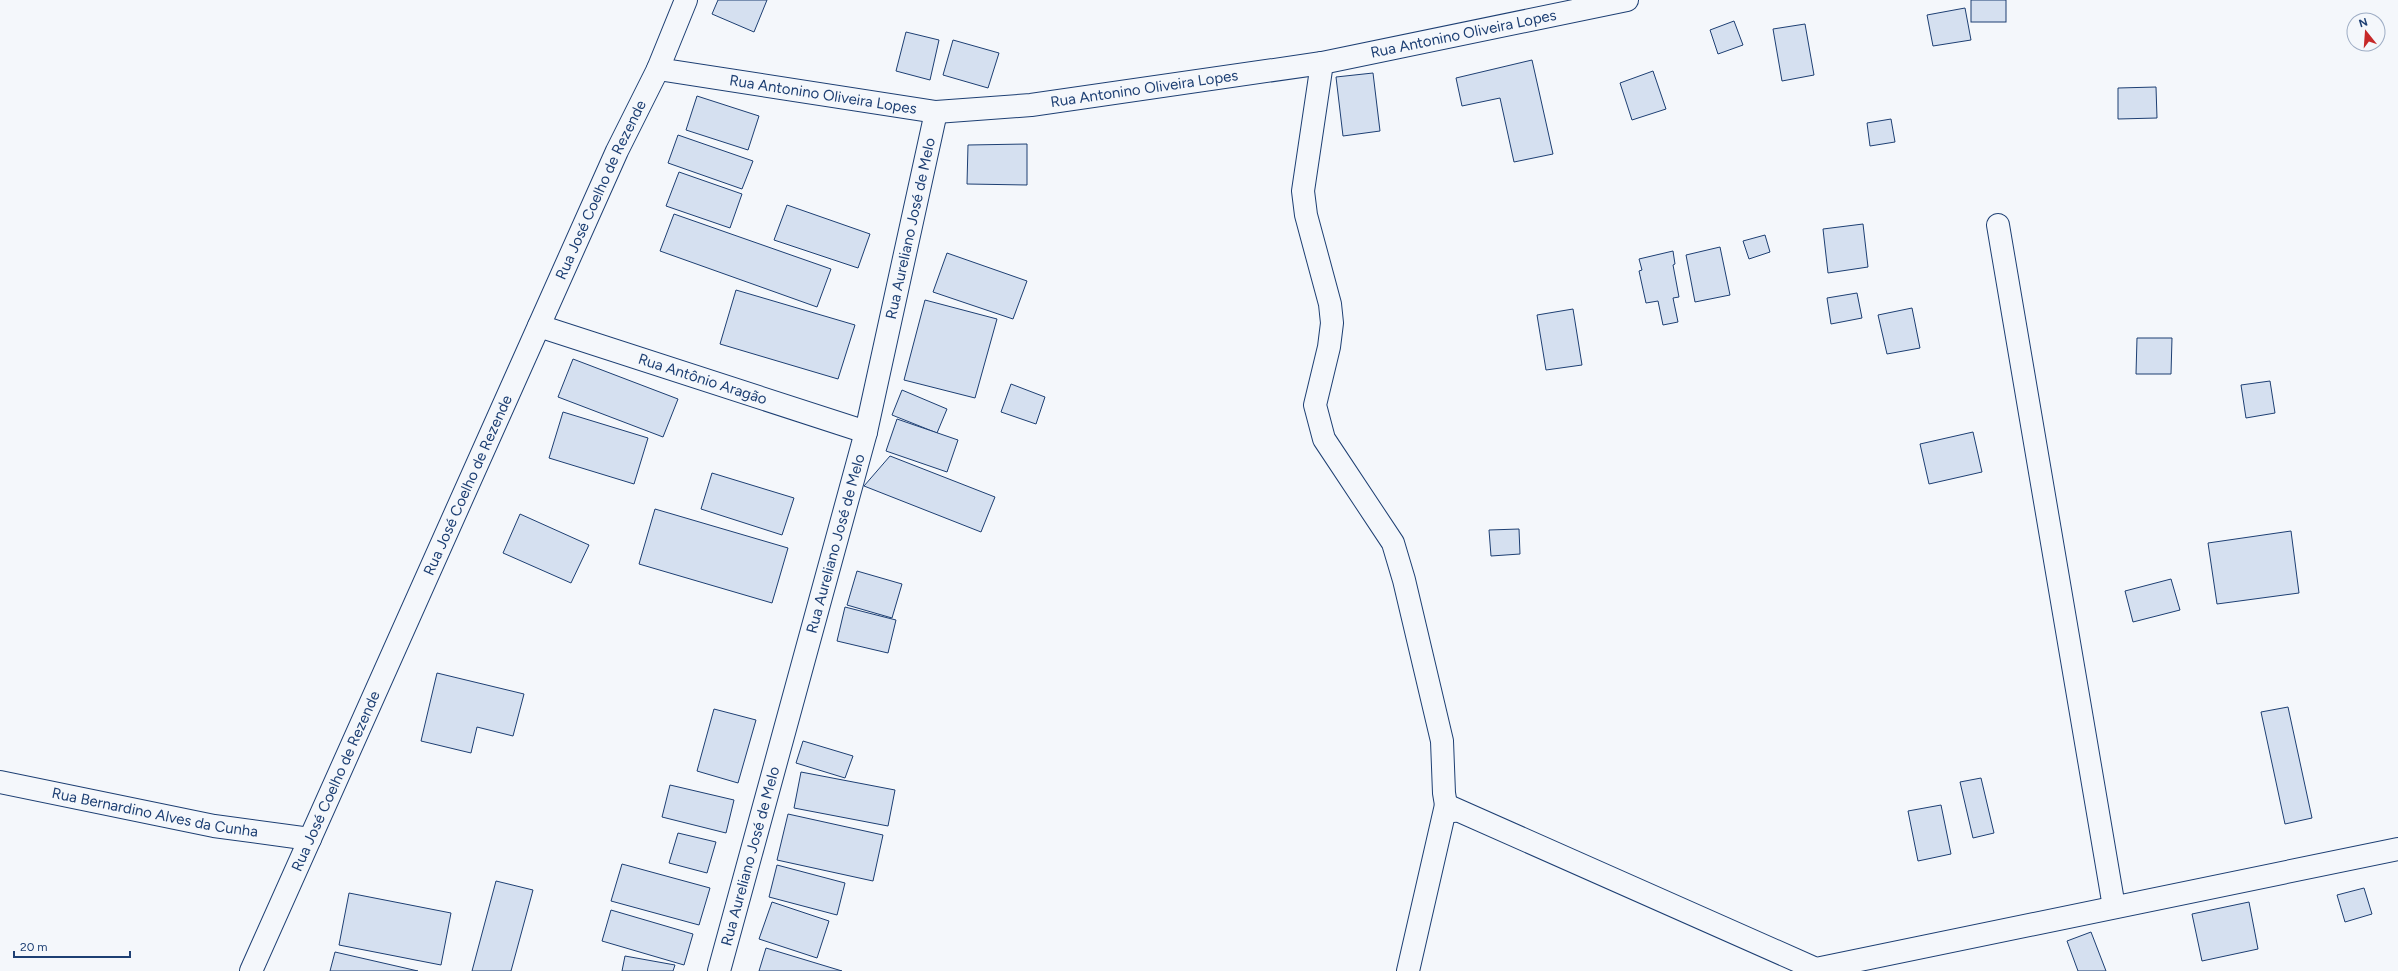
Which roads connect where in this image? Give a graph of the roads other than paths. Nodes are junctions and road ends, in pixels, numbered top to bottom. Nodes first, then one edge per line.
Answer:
1 (686, 0) edge
2 (1627, 0) edge
3 (1322, 63) junction
4 (658, 68) junction
5 (936, 112) junction
6 (1998, 225) dead end
7 (539, 326) junction
8 (866, 432) junction
9 (0, 782) edge
10 (1449, 808) junction
11 (310, 839) junction
12 (2398, 849) edge
13 (2114, 907) junction
14 (251, 971) edge
15 (718, 971) edge
16 (1408, 971) edge

1 - 4 street, Rua José Coelho de Rezende
2 - 3 street, Rua Antonino Oliveira Lopes
3 - 5 street, Rua Antonino Oliveira Lopes
3 - 10 street
4 - 5 street, Rua Antonino Oliveira Lopes
4 - 7 street, Rua José Coelho de Rezende
5 - 8 street, Rua Aureliano José de Melo
6 - 13 street
7 - 8 street, Rua Antônio Aragão
7 - 11 street, Rua José Coelho de Rezende
8 - 15 street, Rua Aureliano José de Melo
9 - 11 street, Rua Bernardino Alves da Cunha
10 - 13 street
10 - 16 street
11 - 14 street, Rua José Coelho de Rezende
12 - 13 street

